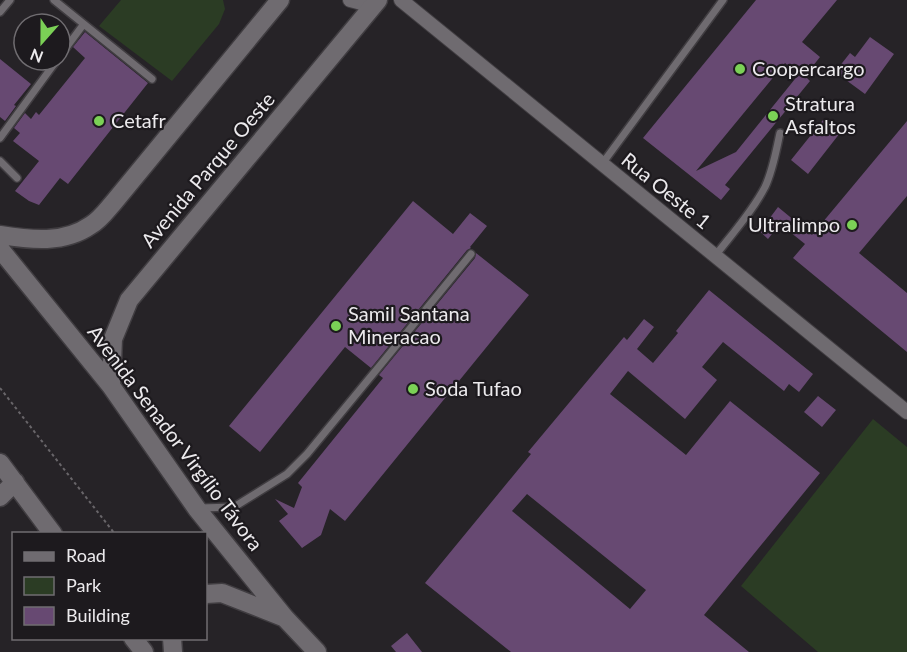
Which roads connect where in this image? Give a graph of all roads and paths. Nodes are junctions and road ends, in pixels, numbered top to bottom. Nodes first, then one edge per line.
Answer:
1 (10, 0) edge
2 (54, 0) edge
3 (280, 0) edge
4 (350, 0) edge
5 (400, 0) edge
6 (723, 0) edge
7 (376, 3) edge
8 (0, 12) edge
9 (83, 25) junction
10 (72, 40) edge
11 (49, 72) edge
12 (152, 79) dead end
13 (780, 133) dead end
14 (0, 138) edge
15 (0, 161) edge
16 (602, 164) junction
17 (17, 178) dead end
18 (0, 235) edge
19 (0, 249) edge
20 (471, 254) dead end
21 (715, 256) junction
22 (111, 386) junction
23 (0, 388) edge
24 (907, 412) edge
25 (0, 463) edge
26 (15, 482) junction
27 (0, 497) edge
28 (197, 508) junction
29 (52, 532) edge
30 (113, 532) edge
31 (203, 532) edge
32 (207, 594) edge
33 (285, 618) junction
34 (134, 640) edge
35 (144, 652) edge
36 (317, 652) edge

1 - 8 lane
2 - 9 lane
3 - 18 street
4 - 7 street
5 - 16 street, Rua Oeste 1
6 - 16 lane
7 - 22 street, Avenida Parque Oeste
9 - 10 lane
9 - 12 lane
11 - 14 lane
13 - 21 lane
15 - 17 lane
16 - 21 street, Rua Oeste 1
19 - 22 street, Avenida Senador Virgílio Távora
20 - 28 lane
21 - 24 street, Rua Oeste 1
22 - 28 street, Avenida Senador Virgílio Távora
23 - 30 path
25 - 26 street
26 - 27 street
26 - 29 street
28 - 31 street
28 - 33 street, Avenida Senador Virgílio Távora
32 - 33 street
33 - 36 street, Avenida Senador Virgílio Távora
34 - 35 street

